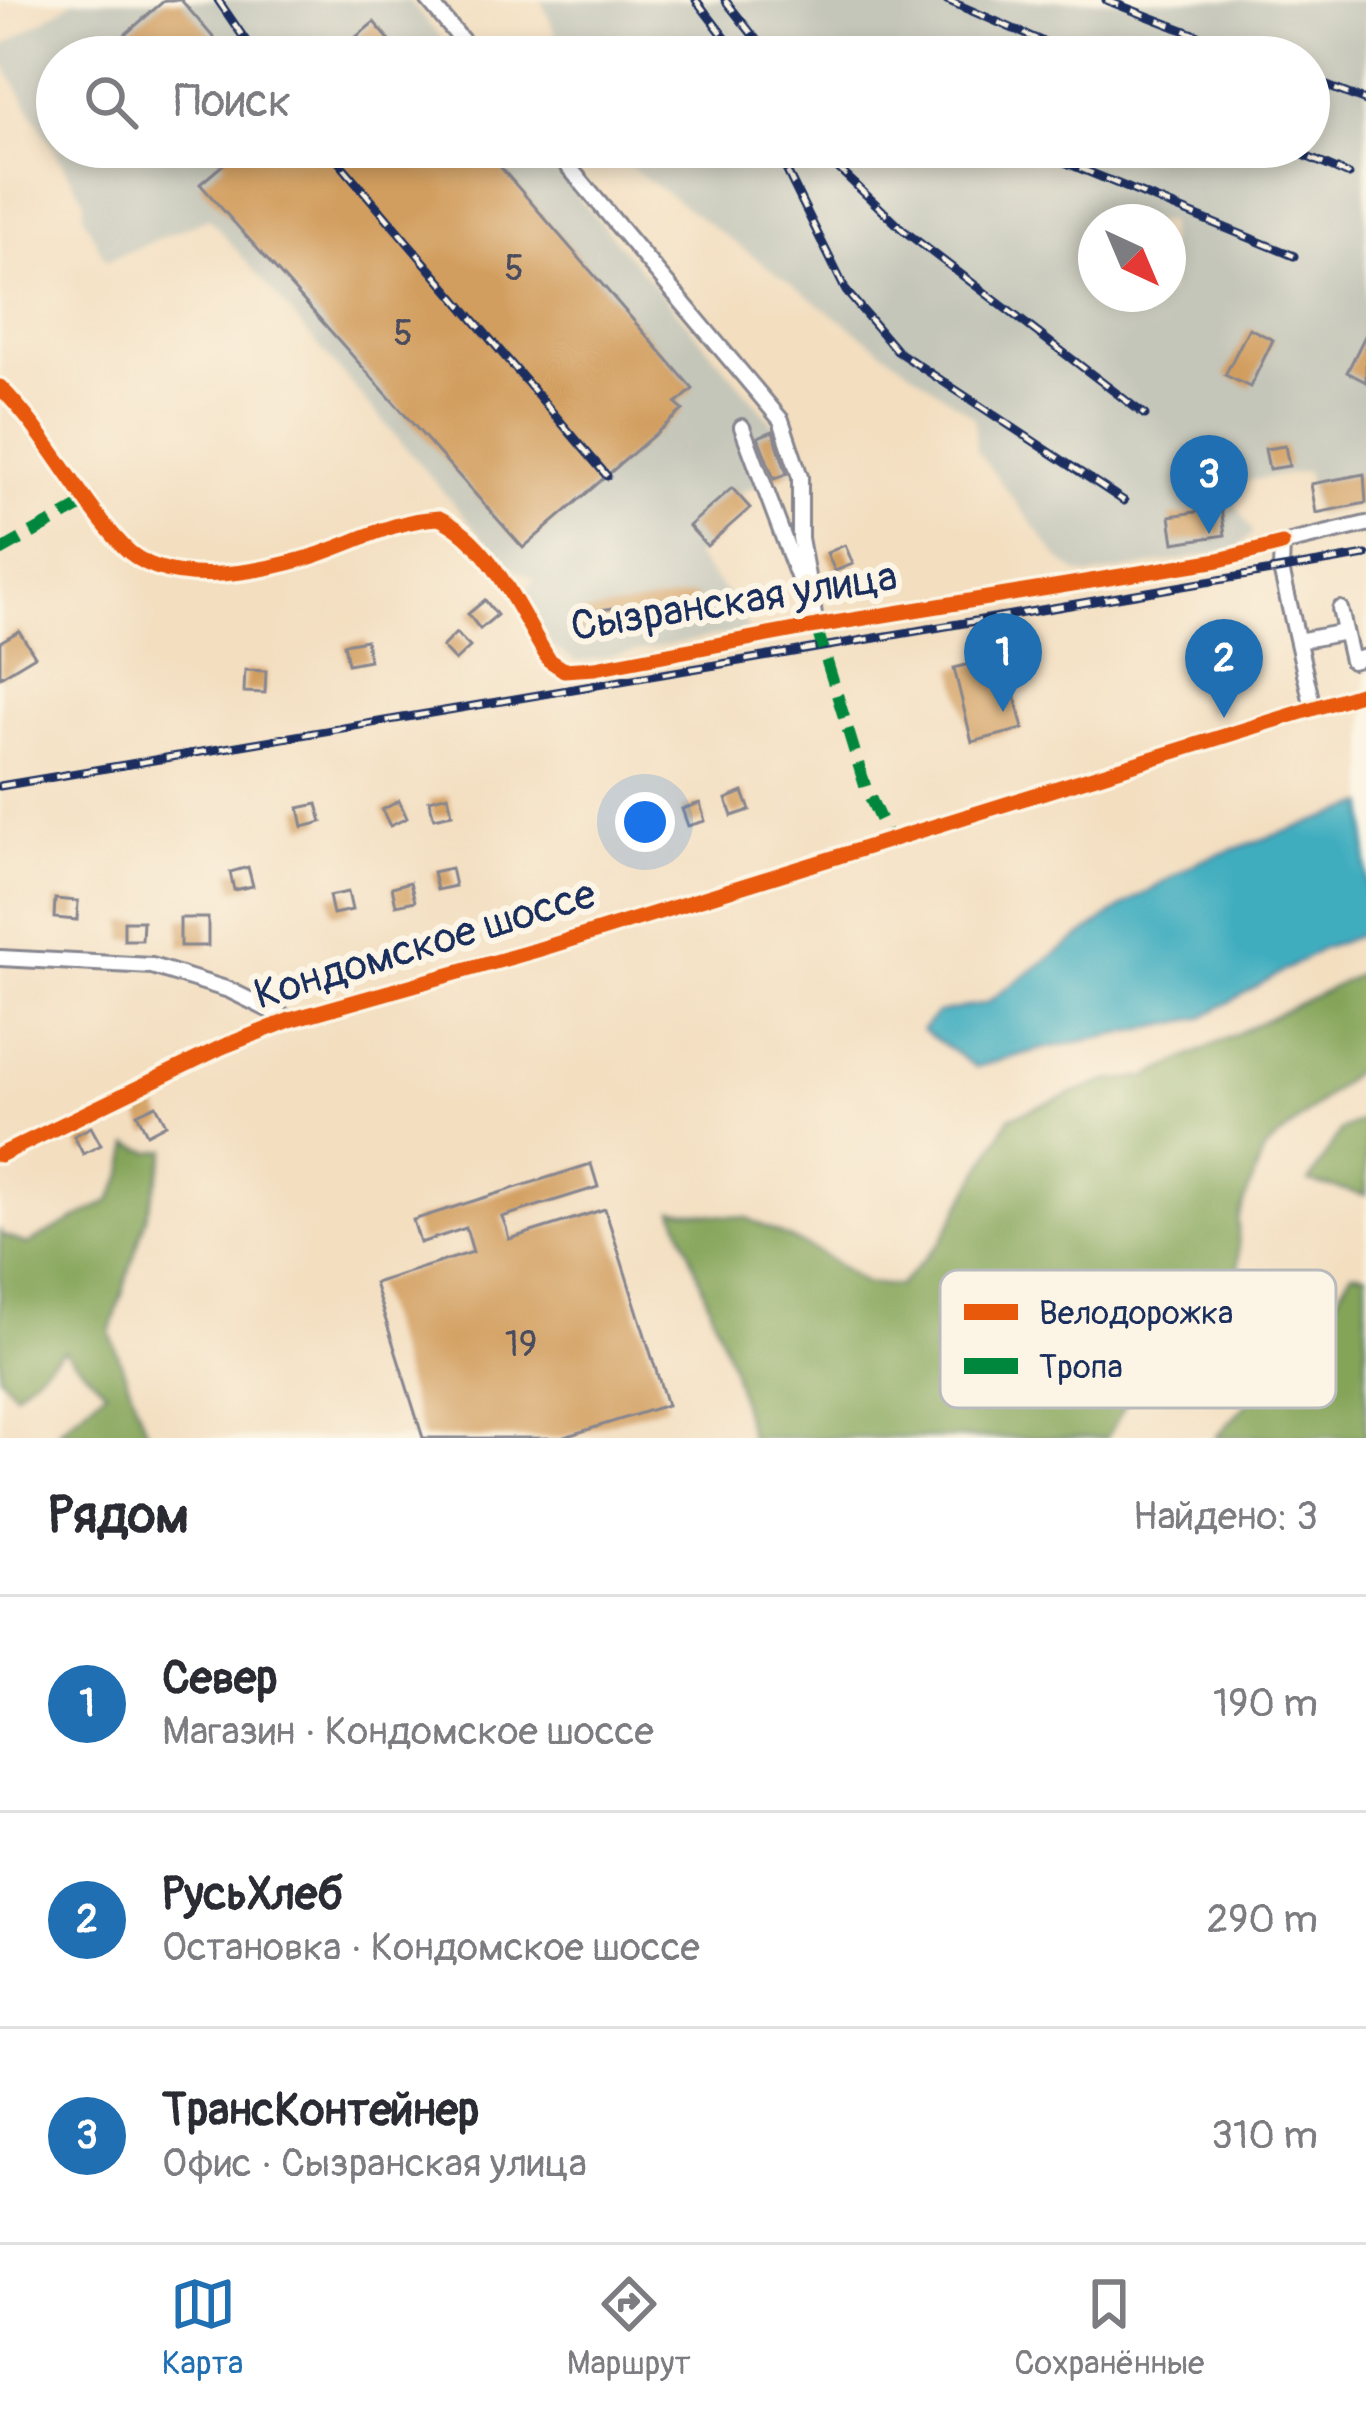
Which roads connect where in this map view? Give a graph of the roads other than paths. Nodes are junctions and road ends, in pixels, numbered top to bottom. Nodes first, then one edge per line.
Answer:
1 (428, 0) edge
2 (458, 36) edge
3 (570, 168) edge
4 (0, 387) edge
5 (742, 427) dead end
6 (1366, 524) edge
7 (1282, 544) junction
8 (1340, 609) dead end
9 (816, 626) junction
10 (1345, 632) junction
11 (1298, 641) junction
12 (1366, 657) edge
13 (1366, 692) edge
14 (1313, 708) junction
15 (0, 958) edge
16 (290, 1020) junction
17 (0, 1155) edge

1 - 2 street
3 - 9 street
4 - 9 street, Сызранская улица
5 - 9 street
6 - 7 street, Сызранская улица
7 - 9 street, Сызранская улица
7 - 11 street
8 - 10 street
10 - 11 street
10 - 12 street
11 - 14 street
13 - 14 street, Кондомское шоссе
14 - 16 street, Кондомское шоссе
15 - 16 street
16 - 17 street, Кондомское шоссе

